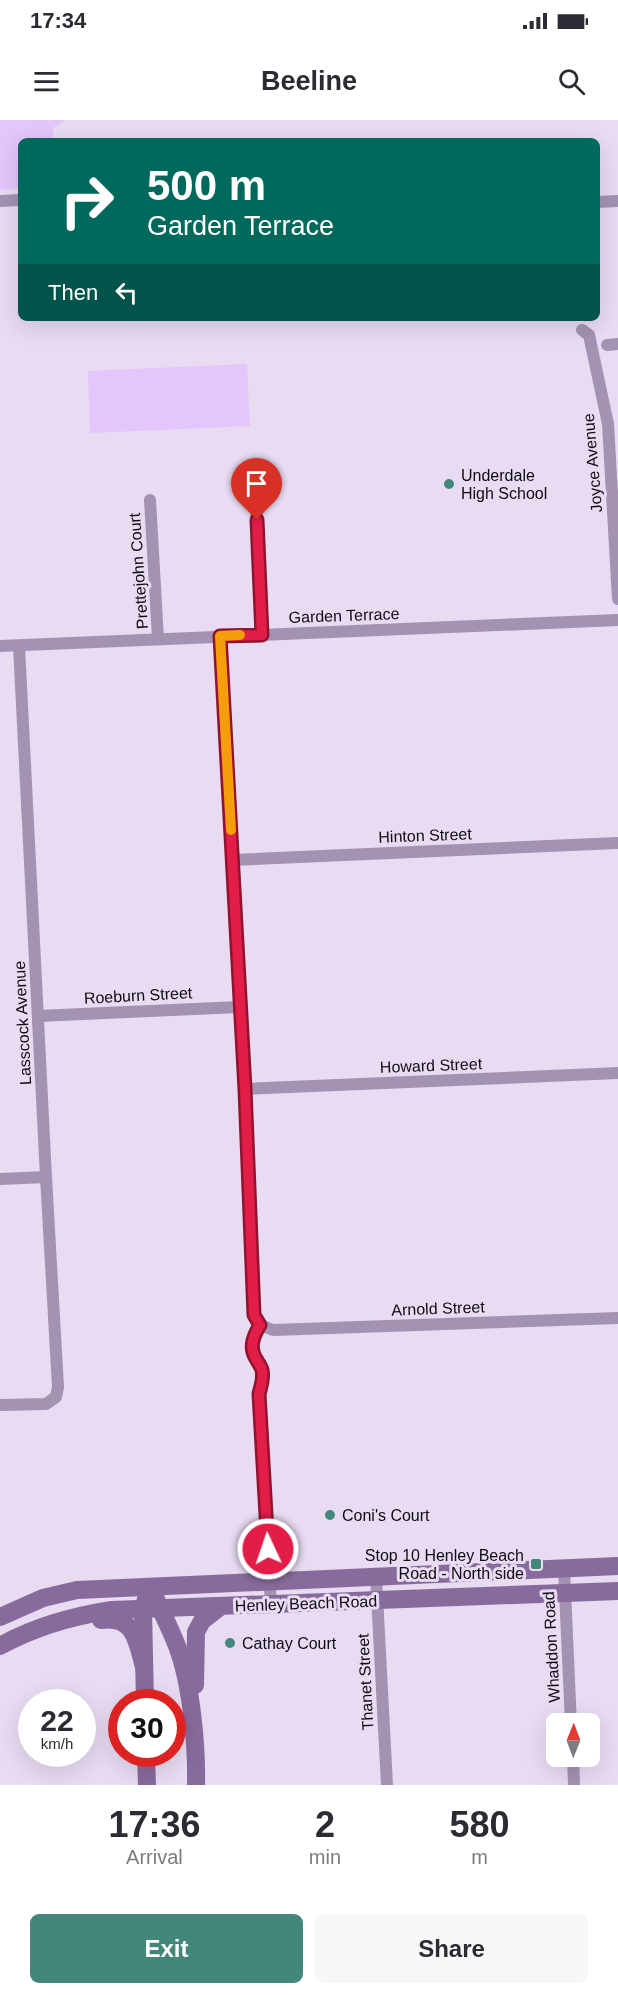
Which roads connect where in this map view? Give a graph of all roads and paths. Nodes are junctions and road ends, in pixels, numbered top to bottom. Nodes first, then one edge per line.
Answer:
1 (18, 200) edge
2 (0, 201) edge
3 (618, 201) edge
4 (600, 202) edge
5 (582, 330) dead end
6 (255, 475) dead end
7 (150, 501) dead end
8 (618, 599) edge
9 (618, 620) edge
10 (262, 635) junction
11 (220, 636) junction
12 (158, 639) junction
13 (0, 646) edge
14 (18, 646) junction
15 (618, 843) edge
16 (233, 860) junction
17 (239, 1007) junction
18 (38, 1016) junction
19 (618, 1073) edge
20 (245, 1089) junction
21 (46, 1177) junction
22 (0, 1179) edge
23 (618, 1318) edge
24 (260, 1325) junction
25 (0, 1405) edge
26 (618, 1566) edge
27 (564, 1569) junction
28 (376, 1577) junction
29 (269, 1581) junction
30 (151, 1586) junction
31 (618, 1591) edge
32 (566, 1593) junction
33 (378, 1600) junction
34 (271, 1605) junction
35 (220, 1607) junction
36 (151, 1610) junction
37 (0, 1617) edge
38 (7, 1642) edge
39 (144, 1667) junction
40 (145, 1689) edge
41 (571, 1713) edge
42 (195, 1741) junction
43 (146, 1767) edge
44 (573, 1767) edge
45 (147, 1785) edge
46 (196, 1785) edge
47 (387, 1785) edge
48 (574, 1785) edge

1 - 2 street
3 - 4 street
5 - 8 street, Joyce Avenue
6 - 10 street
7 - 12 street, Prettejohn Court
9 - 10 street, Garden Terrace
10 - 11 street, Garden Terrace
11 - 12 street, Garden Terrace
11 - 16 street
12 - 14 street, Garden Terrace
13 - 14 street, Garden Terrace
14 - 18 street, Lasscock Avenue
15 - 16 street, Hinton Street
16 - 17 street
17 - 18 street, Roeburn Street
17 - 20 street
18 - 21 street, Lasscock Avenue
19 - 20 street, Howard Street
20 - 24 street
21 - 22 street
21 - 25 street, Lasscock Avenue
23 - 24 street, Arnold Street
24 - 29 street
26 - 27 main road, Henley Beach Road
27 - 28 main road, Henley Beach Road
27 - 32 street, Whaddon Road
28 - 29 main road, Henley Beach Road
28 - 33 street, Thanet Street
29 - 30 main road, Henley Beach Road
29 - 34 street
30 - 36 main road
30 - 37 main road, Henley Beach Road
31 - 32 main road, Henley Beach Road
32 - 33 main road, Henley Beach Road
32 - 41 street, Whaddon Road
33 - 34 main road, Henley Beach Road
33 - 47 street, Thanet Street
34 - 35 main road, Henley Beach Road
35 - 36 main road, Henley Beach Road
35 - 42 main road
36 - 38 main road, Henley Beach Road
36 - 39 main road
36 - 42 main road
38 - 39 main road
39 - 40 main road
42 - 46 main road
43 - 45 main road
44 - 48 street

